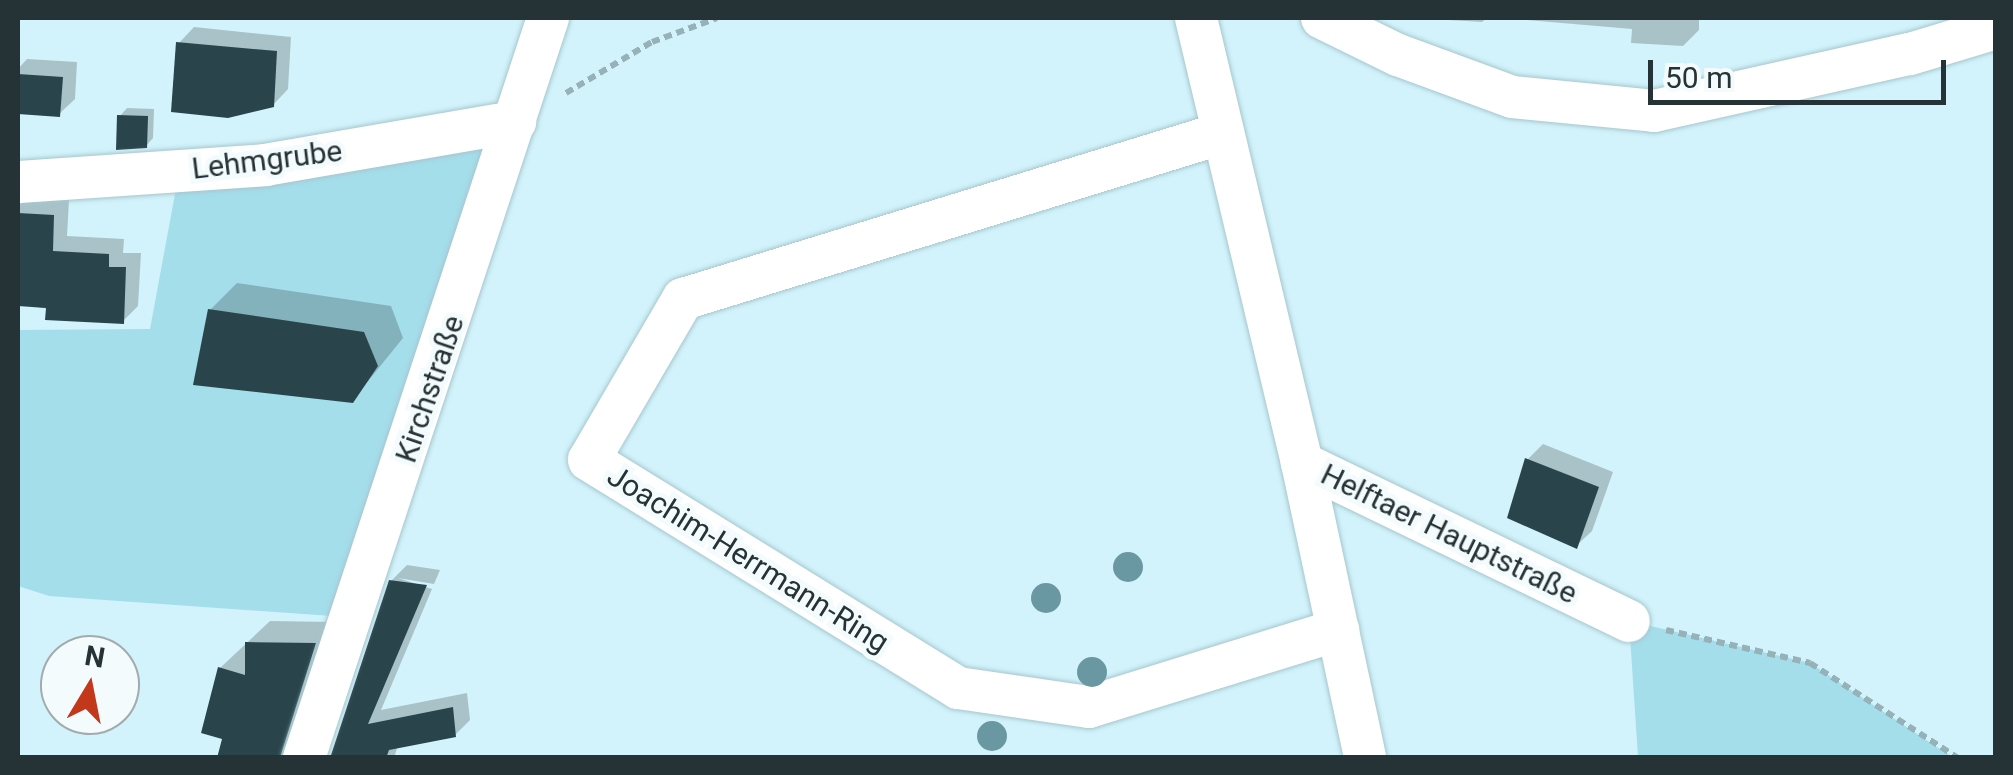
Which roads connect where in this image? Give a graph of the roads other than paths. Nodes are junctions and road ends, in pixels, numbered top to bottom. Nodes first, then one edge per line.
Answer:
1 (548, 18) edge
2 (1196, 18) edge
3 (1322, 18) edge
4 (1996, 28) edge
5 (515, 122) junction
6 (1223, 133) junction
7 (18, 182) edge
8 (1302, 463) junction
9 (1630, 622) road end
10 (1338, 630) junction
11 (304, 758) edge
12 (1365, 758) edge

1 - 5 street, Kirchstraße
2 - 6 street, Helftaer Hauptstraße
3 - 4 street
5 - 7 street, Lehmgrube
5 - 11 street, Kirchstraße
6 - 8 street, Helftaer Hauptstraße
6 - 10 street, Joachim-Herrmann-Ring
8 - 9 street, Helftaer Hauptstraße
8 - 10 street
10 - 12 street

